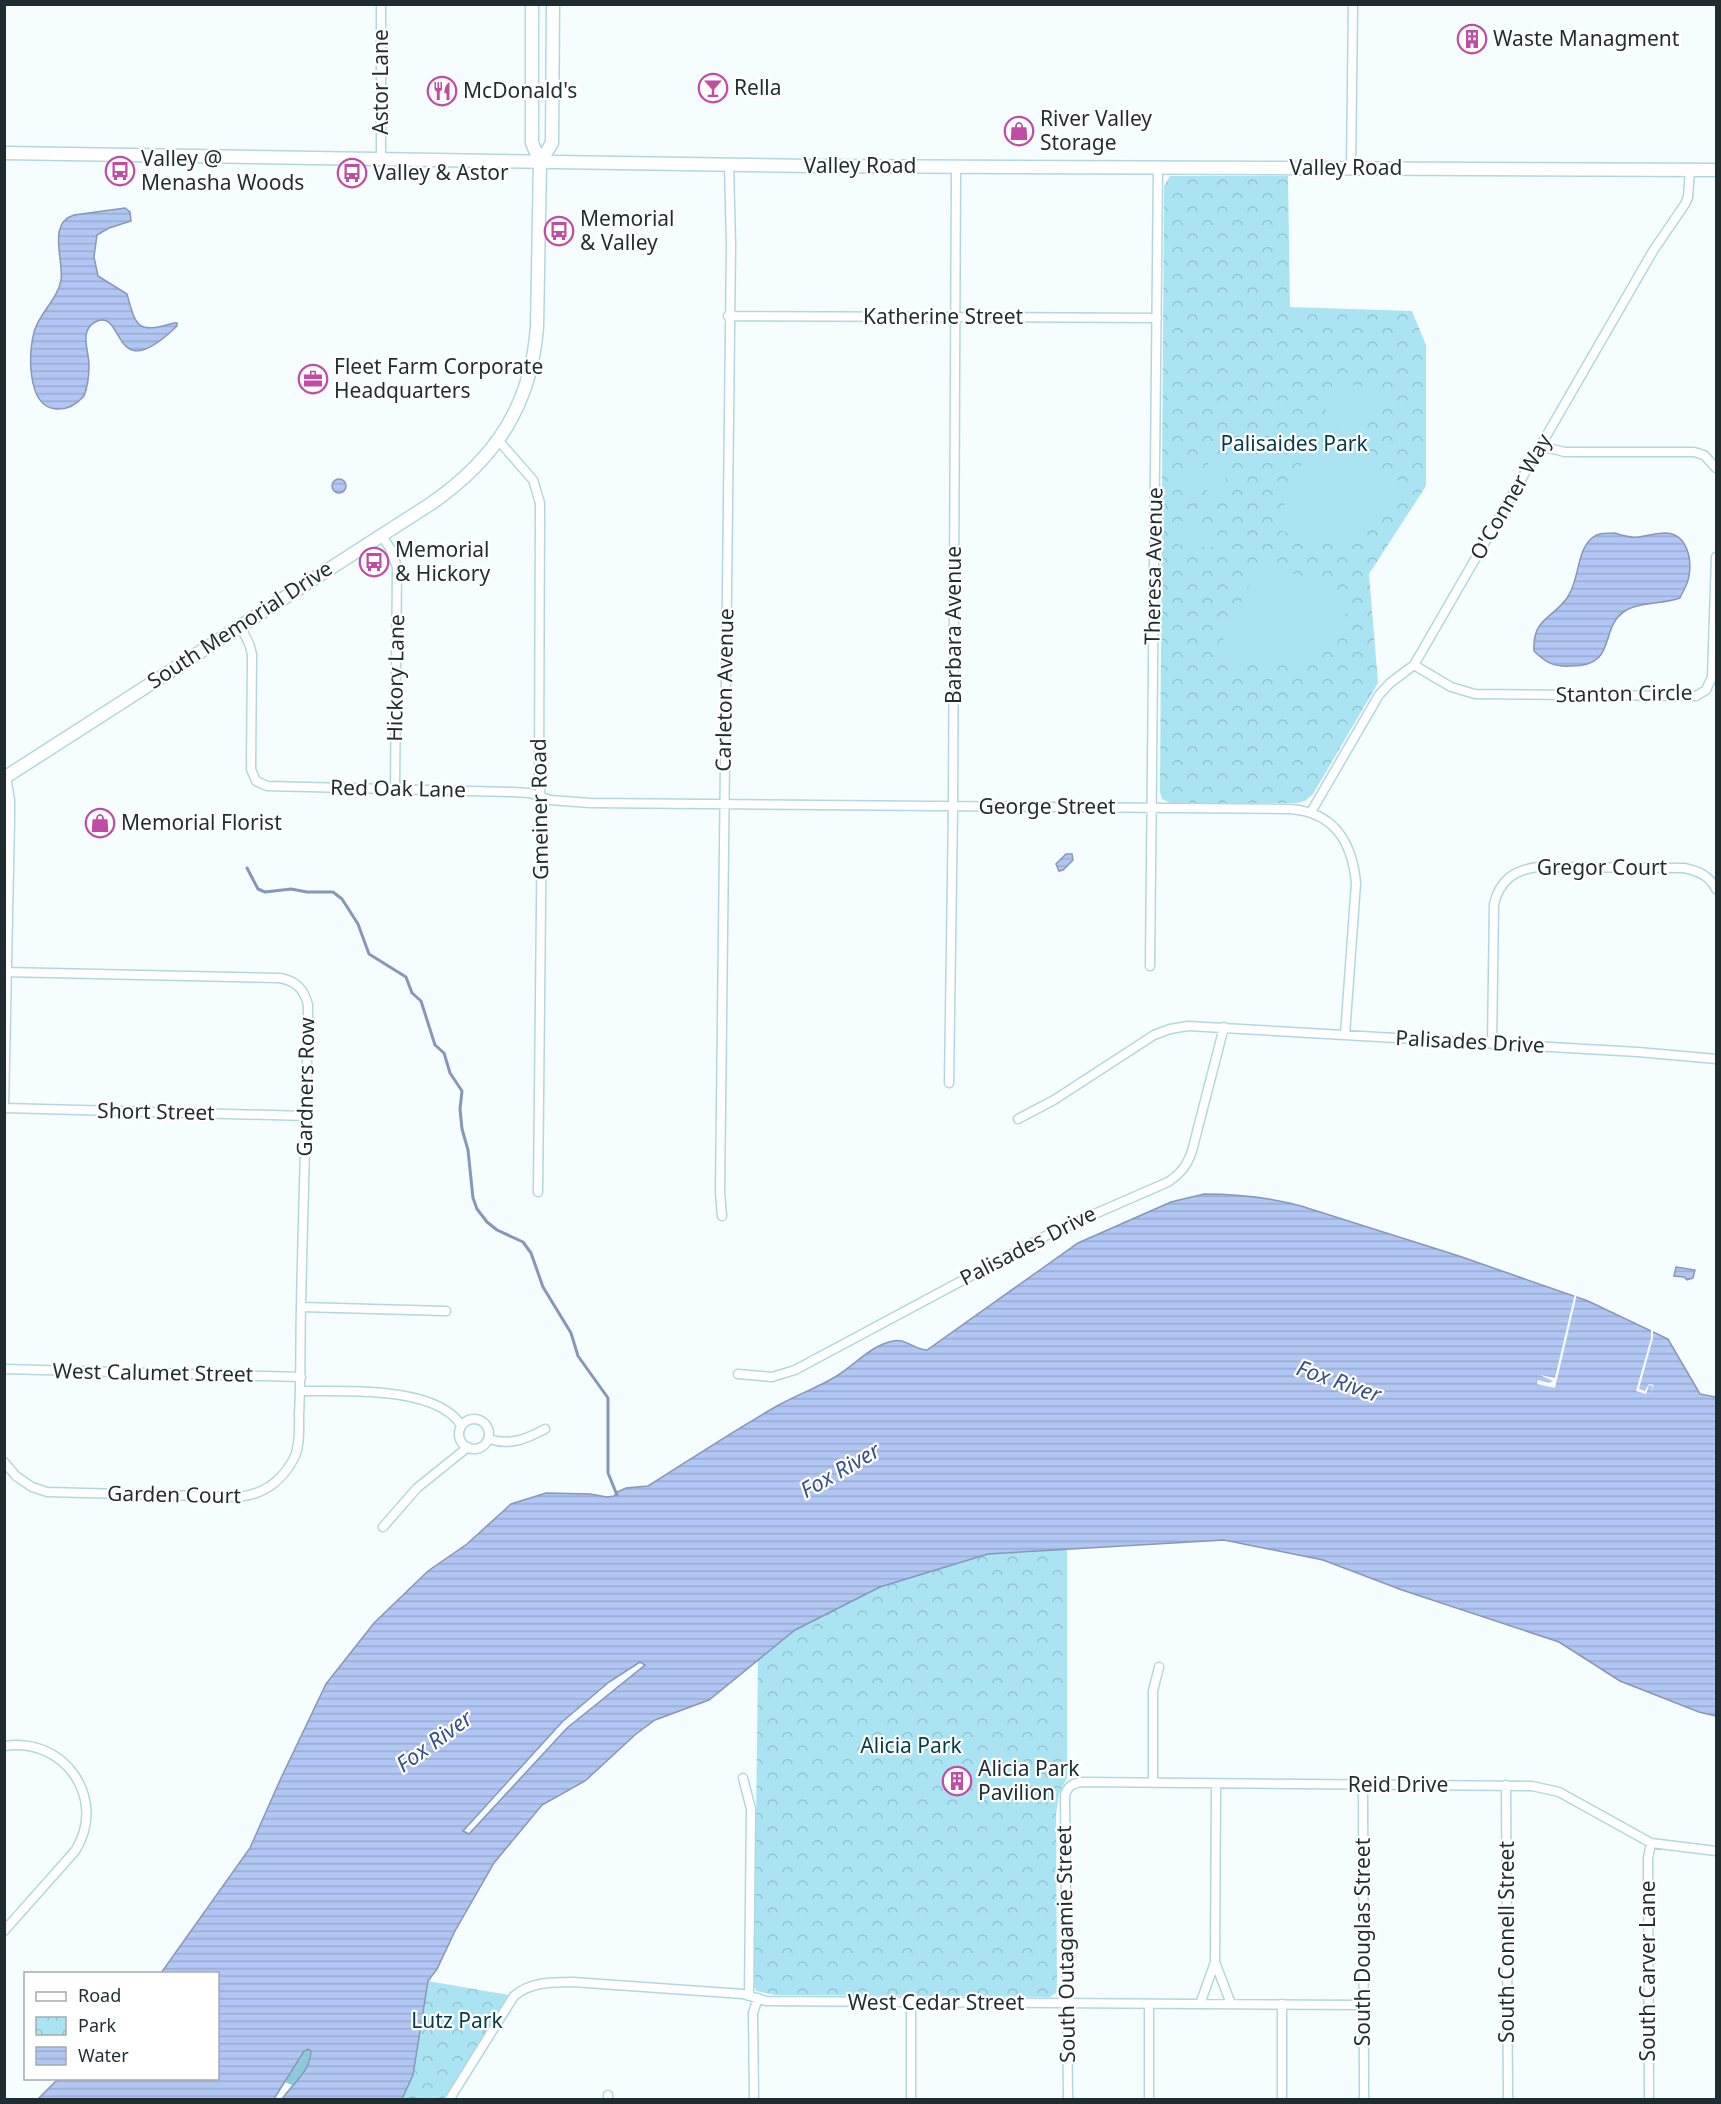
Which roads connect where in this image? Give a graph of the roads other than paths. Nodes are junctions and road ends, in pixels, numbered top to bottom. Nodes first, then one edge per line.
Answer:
1 (381, 4) edge
2 (532, 4) edge
3 (554, 4) edge
4 (1353, 4) edge
5 (4, 153) edge
6 (381, 159) junction
7 (540, 162) junction
8 (729, 165) junction
9 (956, 166) junction
10 (1158, 167) junction
11 (1352, 168) junction
12 (1690, 170) junction
13 (1716, 170) edge
14 (728, 316) junction
15 (955, 317) junction
16 (1157, 318) junction
17 (498, 440) junction
18 (1540, 446) junction
19 (1716, 468) edge
20 (381, 535) junction
21 (1716, 557) edge
22 (240, 625) junction
23 (1414, 665) junction
24 (5, 777) edge
25 (395, 789) junction
26 (541, 796) junction
27 (724, 804) junction
28 (953, 807) junction
29 (1152, 808) junction
30 (1311, 812) junction
31 (1716, 889) edge
32 (1150, 966) dead end
33 (6, 972) edge
34 (1224, 1027) junction
35 (1345, 1035) junction
36 (1492, 1044) junction
37 (1716, 1059) edge
38 (949, 1083) dead end
39 (4, 1108) edge
40 (306, 1116) junction
41 (1018, 1119) dead end
42 (538, 1192) dead end
43 (722, 1216) dead end
44 (301, 1307) junction
45 (446, 1311) dead end
46 (4, 1370) edge
47 (738, 1374) dead end
48 (301, 1377) junction
49 (301, 1391) junction
50 (461, 1425) junction
51 (545, 1429) dead end
52 (489, 1438) junction
53 (468, 1447) junction
54 (4, 1462) edge
55 (383, 1527) dead end
56 (1159, 1667) dead end
57 (4, 1746) edge
58 (743, 1778) dead end
59 (1153, 1783) junction
60 (1216, 1784) junction
61 (1363, 1784) junction
62 (1506, 1785) junction
63 (1067, 1789) joint
64 (1651, 1843) junction
65 (1716, 1851) edge
66 (4, 1931) edge
67 (1215, 1962) junction
68 (753, 1997) junction
69 (911, 2003) junction
70 (1068, 2004) junction
71 (1149, 2004) junction
72 (1200, 2004) junction
73 (1231, 2004) junction
74 (1282, 2004) junction
75 (1363, 2005) junction
76 (449, 2100) edge
77 (754, 2100) edge
78 (911, 2100) edge
79 (1068, 2100) edge
80 (1149, 2100) edge
81 (1282, 2100) edge
82 (1364, 2100) edge
83 (1508, 2100) edge
84 (1649, 2100) edge

1 - 6 street, Astor Lane
2 - 7 main road
3 - 7 main road
4 - 11 street
5 - 6 main road, Valley Road
6 - 7 main road, Valley Road
7 - 8 main road, Valley Road
7 - 17 main road, South Memorial Drive
8 - 9 main road, Valley Road
8 - 14 street, Carleton Avenue
9 - 10 main road, Valley Road
9 - 15 street, Barbara Avenue
10 - 11 main road, Valley Road
10 - 16 street, Theresa Avenue
11 - 12 main road, Valley Road
12 - 13 main road, Valley Road
12 - 18 street, O'Conner Way
14 - 15 street, Katherine Street
14 - 27 street, Carleton Avenue
15 - 16 street, Katherine Street
15 - 28 street, Barbara Avenue
16 - 29 street, Theresa Avenue
17 - 20 main road, South Memorial Drive
17 - 26 street, Gmeiner Road
18 - 19 street
18 - 23 street, O'Conner Way
20 - 22 main road, South Memorial Drive
20 - 25 street, Hickory Lane
21 - 23 street, Stanton Circle
22 - 24 main road, South Memorial Drive
22 - 25 street, Red Oak Lane
23 - 30 street, O'Conner Way
24 - 33 street
25 - 26 street, Red Oak Lane
26 - 27 street, George Street
26 - 42 street, Gmeiner Road
27 - 28 street, George Street
27 - 43 street, Carleton Avenue
28 - 29 street, George Street
28 - 38 street, Barbara Avenue
29 - 30 street, George Street
29 - 32 street, Theresa Avenue
30 - 35 street, George Street
31 - 36 street, Gregor Court
33 - 39 street
33 - 40 street, Gardners Row
34 - 35 street, Palisades Drive
34 - 41 street, Palisades Drive
34 - 47 street, Palisades Drive
35 - 36 street, Palisades Drive
36 - 37 street, Palisades Drive
39 - 40 street, Short Street
40 - 44 street, Gardners Row
44 - 45 street
44 - 48 street, Gardners Row
46 - 48 street, West Calumet Street
48 - 49 street, Garden Court
49 - 50 street
49 - 54 street, Garden Court
50 - 52 street
50 - 53 street
51 - 52 street
52 - 53 street
53 - 55 street
56 - 59 street
57 - 66 street
58 - 68 street
59 - 60 street, Reid Drive
59 - 63 street, Reid Drive
60 - 61 street, Reid Drive
60 - 67 street
61 - 62 street, Reid Drive
61 - 75 street, South Douglas Street
62 - 64 street, Reid Drive
62 - 83 street, South Connell Street
63 - 70 street, South Outagamie Street
64 - 65 street, Reid Drive
64 - 84 street, South Carver Lane
67 - 72 street
67 - 73 street
68 - 69 street, West Cedar Street
68 - 76 street, West Cedar Street
68 - 77 street
69 - 70 street, West Cedar Street
69 - 78 street
70 - 71 street, West Cedar Street
70 - 79 street, South Outagamie Street
71 - 72 street, West Cedar Street
71 - 80 street
72 - 73 street, West Cedar Street
73 - 74 street, West Cedar Street
74 - 75 street, West Cedar Street
74 - 81 street
75 - 82 street, South Douglas Street

